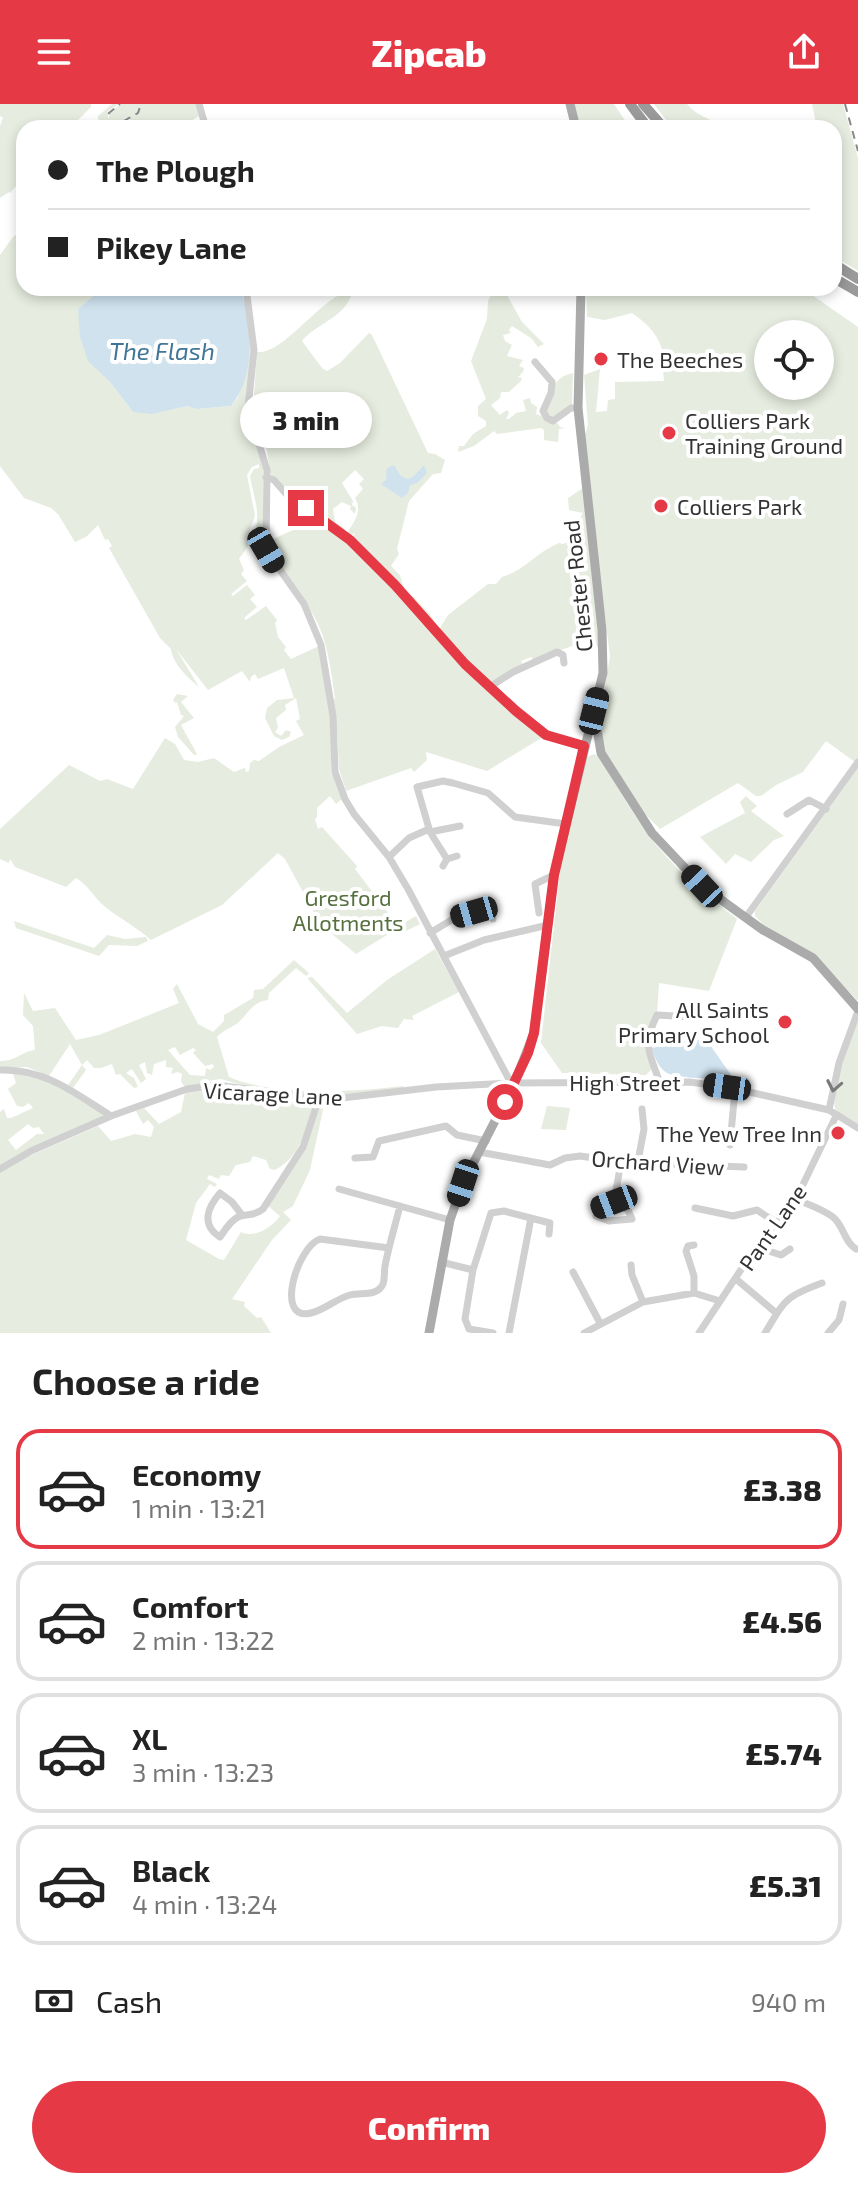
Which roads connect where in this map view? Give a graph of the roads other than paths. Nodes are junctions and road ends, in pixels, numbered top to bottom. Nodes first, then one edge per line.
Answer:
1 (643, 104) edge
2 (657, 120) edge
3 (247, 296) edge
4 (581, 296) edge
5 (535, 362) dead end
6 (578, 408) junction
7 (266, 477) junction
8 (564, 663) dead end
9 (491, 686) junction
10 (594, 711) junction
11 (584, 746) junction
12 (601, 753) junction
13 (858, 762) edge
14 (826, 809) junction
15 (787, 814) dead end
16 (566, 824) junction
17 (460, 826) dead end
18 (430, 830) junction
19 (457, 856) dead end
20 (389, 857) junction
21 (554, 875) junction
22 (539, 913) dead end
23 (746, 917) junction
24 (493, 919) dead end
25 (548, 925) junction
26 (430, 933) junction
27 (444, 956) junction
28 (858, 1010) edge
29 (691, 1017) dead end
30 (0, 1070) edge
31 (659, 1080) junction
32 (513, 1083) junction
33 (735, 1089) junction
34 (319, 1098) junction
35 (642, 1109) dead end
36 (833, 1113) junction
37 (111, 1116) junction
38 (858, 1128) edge
39 (486, 1141) junction
40 (730, 1145) dead end
41 (479, 1152) junction
42 (355, 1158) dead end
43 (638, 1161) junction
44 (621, 1162) junction
45 (744, 1167) dead end
46 (0, 1169) edge
47 (339, 1189) dead end
48 (796, 1199) junction
49 (614, 1202) dead end
50 (400, 1206) junction
51 (695, 1208) dead end
52 (242, 1215) junction
53 (531, 1218) junction
54 (450, 1220) junction
55 (775, 1222) junction
56 (549, 1234) dead end
57 (694, 1245) dead end
58 (756, 1247) junction
59 (389, 1248) junction
60 (790, 1249) dead end
61 (856, 1249) dead end
62 (441, 1262) junction
63 (631, 1265) dead end
64 (473, 1270) junction
65 (573, 1272) dead end
66 (736, 1279) junction
67 (822, 1283) dead end
68 (694, 1293) junction
69 (720, 1301) junction
70 (643, 1302) junction
71 (843, 1304) dead end
72 (775, 1312) junction
73 (600, 1323) junction
74 (767, 1330) edge
75 (429, 1333) edge
76 (493, 1333) edge
77 (509, 1333) edge
78 (584, 1333) edge
79 (699, 1333) edge
80 (776, 1333) edge
81 (828, 1333) edge

1 - 2 highway
3 - 7 street
4 - 6 main road, Chester Road
5 - 6 street
6 - 10 main road, Chester Road
7 - 9 street
7 - 20 street
8 - 9 street
9 - 11 street
10 - 11 main road, Chester Road
10 - 12 main road
11 - 12 main road
11 - 16 main road, Chester Road
12 - 23 main road
13 - 14 street
14 - 15 street
14 - 23 street
16 - 18 street
16 - 21 main road, Chester Road
17 - 18 street
18 - 19 street
18 - 20 street
20 - 26 street
21 - 22 street
21 - 25 main road, Chester Road
23 - 28 main road
24 - 26 street
25 - 27 street
25 - 32 main road, Chester Road
26 - 27 street
27 - 32 street
28 -> 36 street, Pant Lane
29 - 31 street
30 - 37 street
31 - 32 street, High Street
31 - 33 street, High Street
32 - 34 street, Vicarage Lane
32 - 39 main road, Chester Road
33 - 36 street, High Street
33 - 40 street
34 - 37 street, Vicarage Lane
34 - 52 street
35 - 43 street
36 - 38 street, High Street
36 - 48 street, Pant Lane
37 - 46 street, Vicarage Lane
39 - 41 main road, Chester Road
39 - 42 street
41 - 44 street, Orchard View
41 - 54 main road, Chester Road
43 - 44 street, Orchard View
43 - 45 street, Orchard View
44 - 49 street
47 - 50 street
48 - 55 street, Pant Lane
48 - 61 street
50 - 54 street
50 - 59 street
51 - 55 street
52 - 52 street
53 - 56 street
53 - 64 street
53 - 77 street
54 - 62 main road, Chester Road
55 - 58 street, Pant Lane
57 - 68 street
58 - 60 street
58 - 66 street, Pant Lane
59 - 59 street
62 - 64 street
62 - 75 main road, Chester Road
63 - 70 street
64 - 76 street
65 - 73 street
66 - 69 street, Pant Lane
66 - 72 street
67 - 72 street
68 - 69 street
68 - 70 street
69 - 79 street, Pant Lane
70 - 73 street
71 - 81 street
72 - 74 street
73 - 78 street
74 - 80 street

